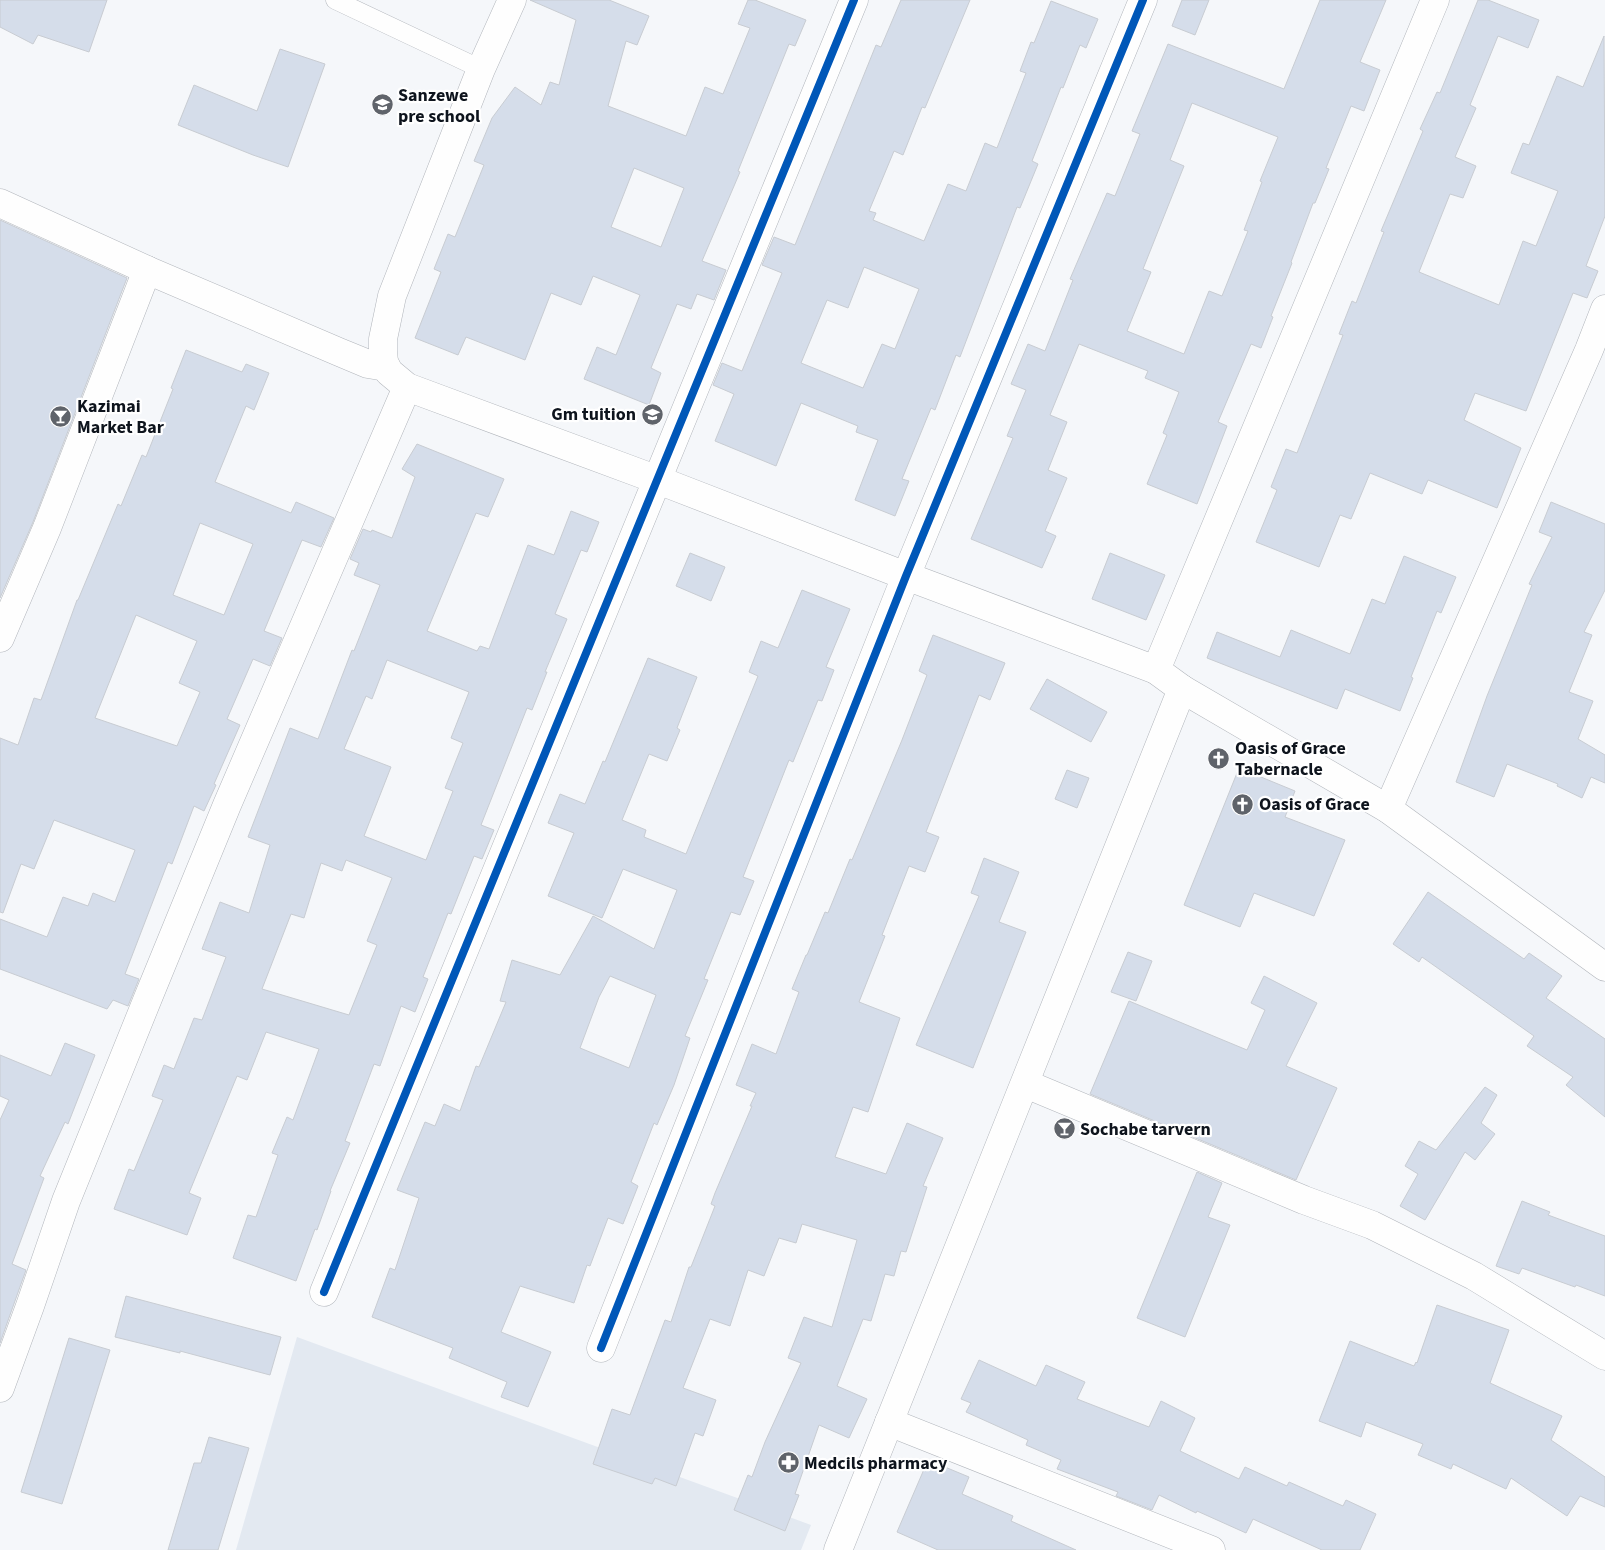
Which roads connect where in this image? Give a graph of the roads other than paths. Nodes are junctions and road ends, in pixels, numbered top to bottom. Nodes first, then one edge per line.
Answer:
1 (335, 0) edge
2 (512, 0) edge
3 (854, 0) edge
4 (1143, 0) edge
5 (1436, 0) edge
6 (481, 69) junction
7 (0, 203) edge
8 (146, 270) junction
9 (1605, 310) edge
10 (386, 367) junction
11 (407, 388) junction
12 (658, 480) junction
13 (906, 576) junction
14 (0, 638) edge
15 (1156, 670) junction
16 (1182, 689) junction
17 (1388, 809) junction
18 (1605, 967) edge
19 (1026, 1084) junction
20 (324, 1292) dead end
21 (601, 1348) dead end
22 (1605, 1356) edge
23 (0, 1388) edge
24 (889, 1422) junction
25 (838, 1550) edge
26 (1211, 1550) edge

1 - 6 lane
2 - 6 street
3 - 12 street
4 - 13 street
5 - 15 street
6 - 10 street
7 - 8 street
8 - 10 street
8 - 14 street
9 - 17 street
10 - 11 street
11 - 12 street
11 - 23 street
12 - 13 street
12 - 20 street
13 - 15 street
13 - 21 street
15 - 16 street
16 - 17 street
16 - 19 street
17 - 18 street
19 - 22 street
19 - 24 street
24 - 25 street
24 - 26 street

